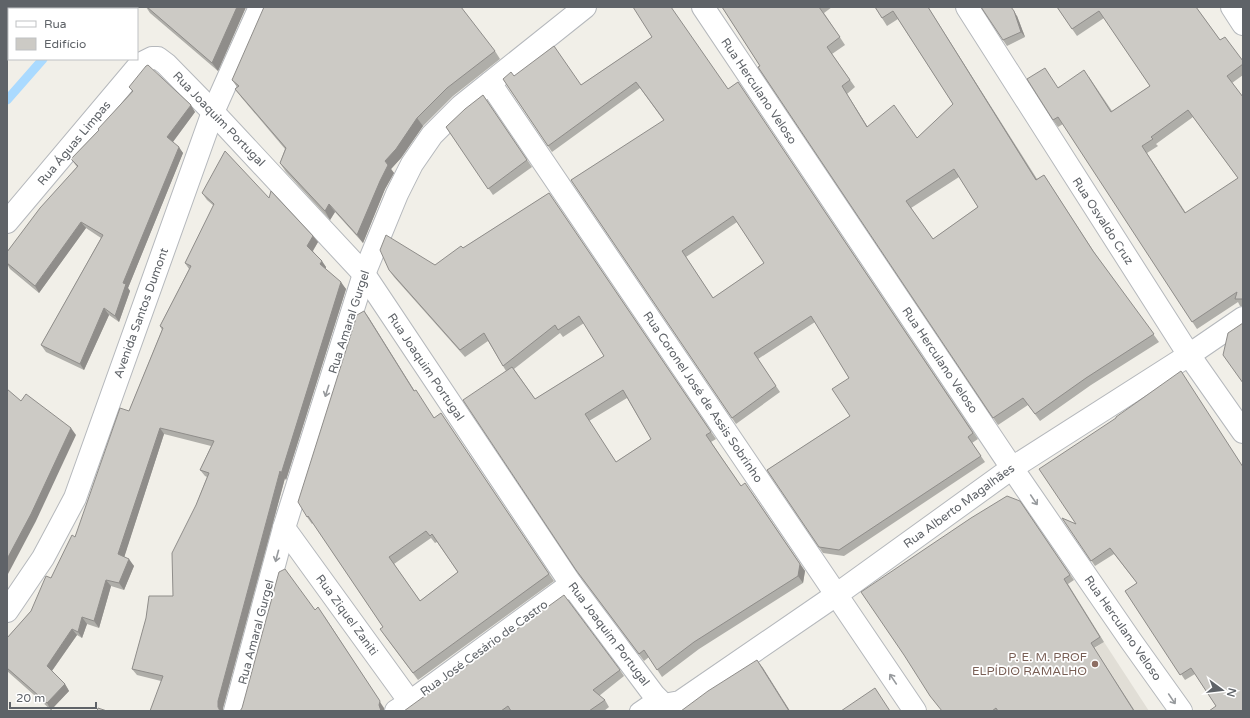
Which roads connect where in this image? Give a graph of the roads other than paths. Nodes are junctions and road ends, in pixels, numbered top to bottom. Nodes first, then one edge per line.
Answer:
1 (260, 7) edge
2 (586, 7) edge
3 (703, 7) edge
4 (967, 7) edge
5 (1232, 7) edge
6 (1243, 24) edge
7 (140, 64) joint
8 (490, 83) junction
9 (213, 112) junction
10 (7, 222) edge
11 (364, 274) junction
12 (1243, 318) edge
13 (1188, 355) junction
14 (1243, 432) edge
15 (1012, 468) junction
16 (284, 528) junction
17 (571, 584) junction
18 (836, 595) junction
19 (7, 611) edge
20 (657, 698) junction
21 (680, 702) joint
22 (403, 706) edge
23 (235, 711) edge
24 (638, 711) edge
25 (915, 711) edge
26 (1181, 711) edge

1 - 9 street, Avenida Santos Dumont
2 - 8 street, Rua Amaral Gurgel
3 - 15 street, Rua Herculano Veloso
4 - 13 street, Rua Osvaldo Cruz
5 - 6 street
7 - 9 street, Rua Joaquim Portugal
7 - 10 street, Rua Águas Limpas
8 - 11 street, Rua Amaral Gurgel
8 - 18 street, Rua Coronel José de Assis Sobrinho
9 - 11 street, Rua Joaquim Portugal
9 - 19 street, Avenida Santos Dumont
11 -> 16 street, Rua Amaral Gurgel
11 - 17 street, Rua Joaquim Portugal
12 - 13 street, Rua Alberto Magalhães
13 - 14 street, Rua Osvaldo Cruz
13 - 15 street, Rua Alberto Magalhães
15 - 18 street, Rua Alberto Magalhães
15 -> 26 street, Rua Herculano Veloso
16 - 22 street, Rua Ziquel Zaniti
16 -> 23 street, Rua Amaral Gurgel
17 - 20 street, Rua Joaquim Portugal
17 - 22 street, Rua José Cesário de Castro
18 - 21 street, Rua Alberto Magalhães
25 -> 18 street, Rua Coronel José de Assis Sobrinho
20 - 21 street, Rua Joaquim Portugal
20 - 24 lane

